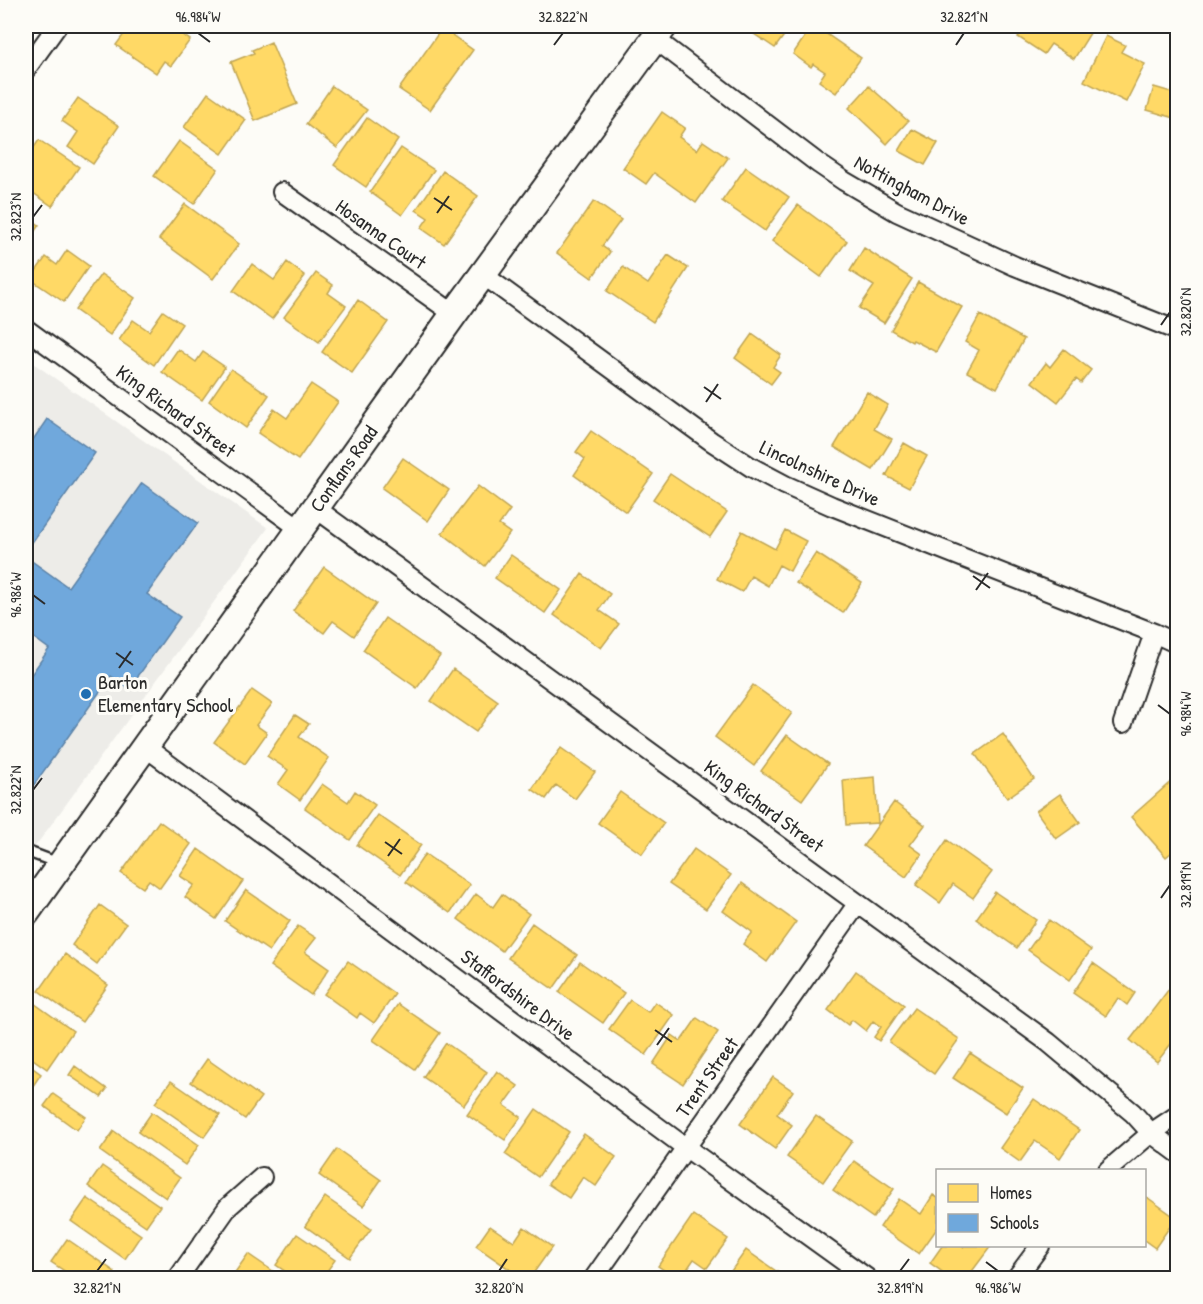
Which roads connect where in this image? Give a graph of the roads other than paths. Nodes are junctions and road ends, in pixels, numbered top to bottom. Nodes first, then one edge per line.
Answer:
1 (57, 26) edge
2 (659, 32) edge
3 (26, 69) edge
4 (282, 192) dead end
5 (482, 274) junction
6 (454, 314) junction
7 (26, 329) edge
8 (1178, 331) edge
9 (314, 507) junction
10 (299, 528) junction
11 (1154, 633) junction
12 (1178, 644) edge
13 (1123, 723) dead end
14 (144, 746) junction
15 (26, 852) edge
16 (61, 863) junction
17 (858, 903) junction
18 (26, 913) edge
19 (1178, 1115) edge
20 (1151, 1133) junction
21 (685, 1147) junction
22 (1178, 1153) edge
23 (1109, 1169) edge
24 (262, 1177) dead end
25 (1039, 1247) edge
26 (178, 1278) edge
27 (594, 1278) edge
28 (867, 1278) edge
29 (1016, 1278) edge

1 - 3 street
2 - 5 main road, Conflans Road
2 - 8 street, Nottingham Drive
4 - 6 street, Hosanna Court
5 - 6 main road, Conflans Road
5 - 11 street, Lincolnshire Drive
6 - 9 main road, Conflans Road
7 - 10 street, King Richard Street
9 - 10 main road, Conflans Road
9 - 17 street, King Richard Street
10 - 14 main road, Conflans Road
11 - 12 street, Lincolnshire Drive
11 - 13 street
14 - 16 main road, Conflans Road
14 - 21 street, Staffordshire Drive
15 - 16 lane
16 - 18 main road, Conflans Road
17 - 20 street, King Richard Street
17 - 21 street, Trent Street
19 - 20 street
20 - 22 street, King Richard Street
20 - 23 street
21 - 27 street, Trent Street
21 - 28 street, Staffordshire Drive
24 - 26 street
25 - 29 street

